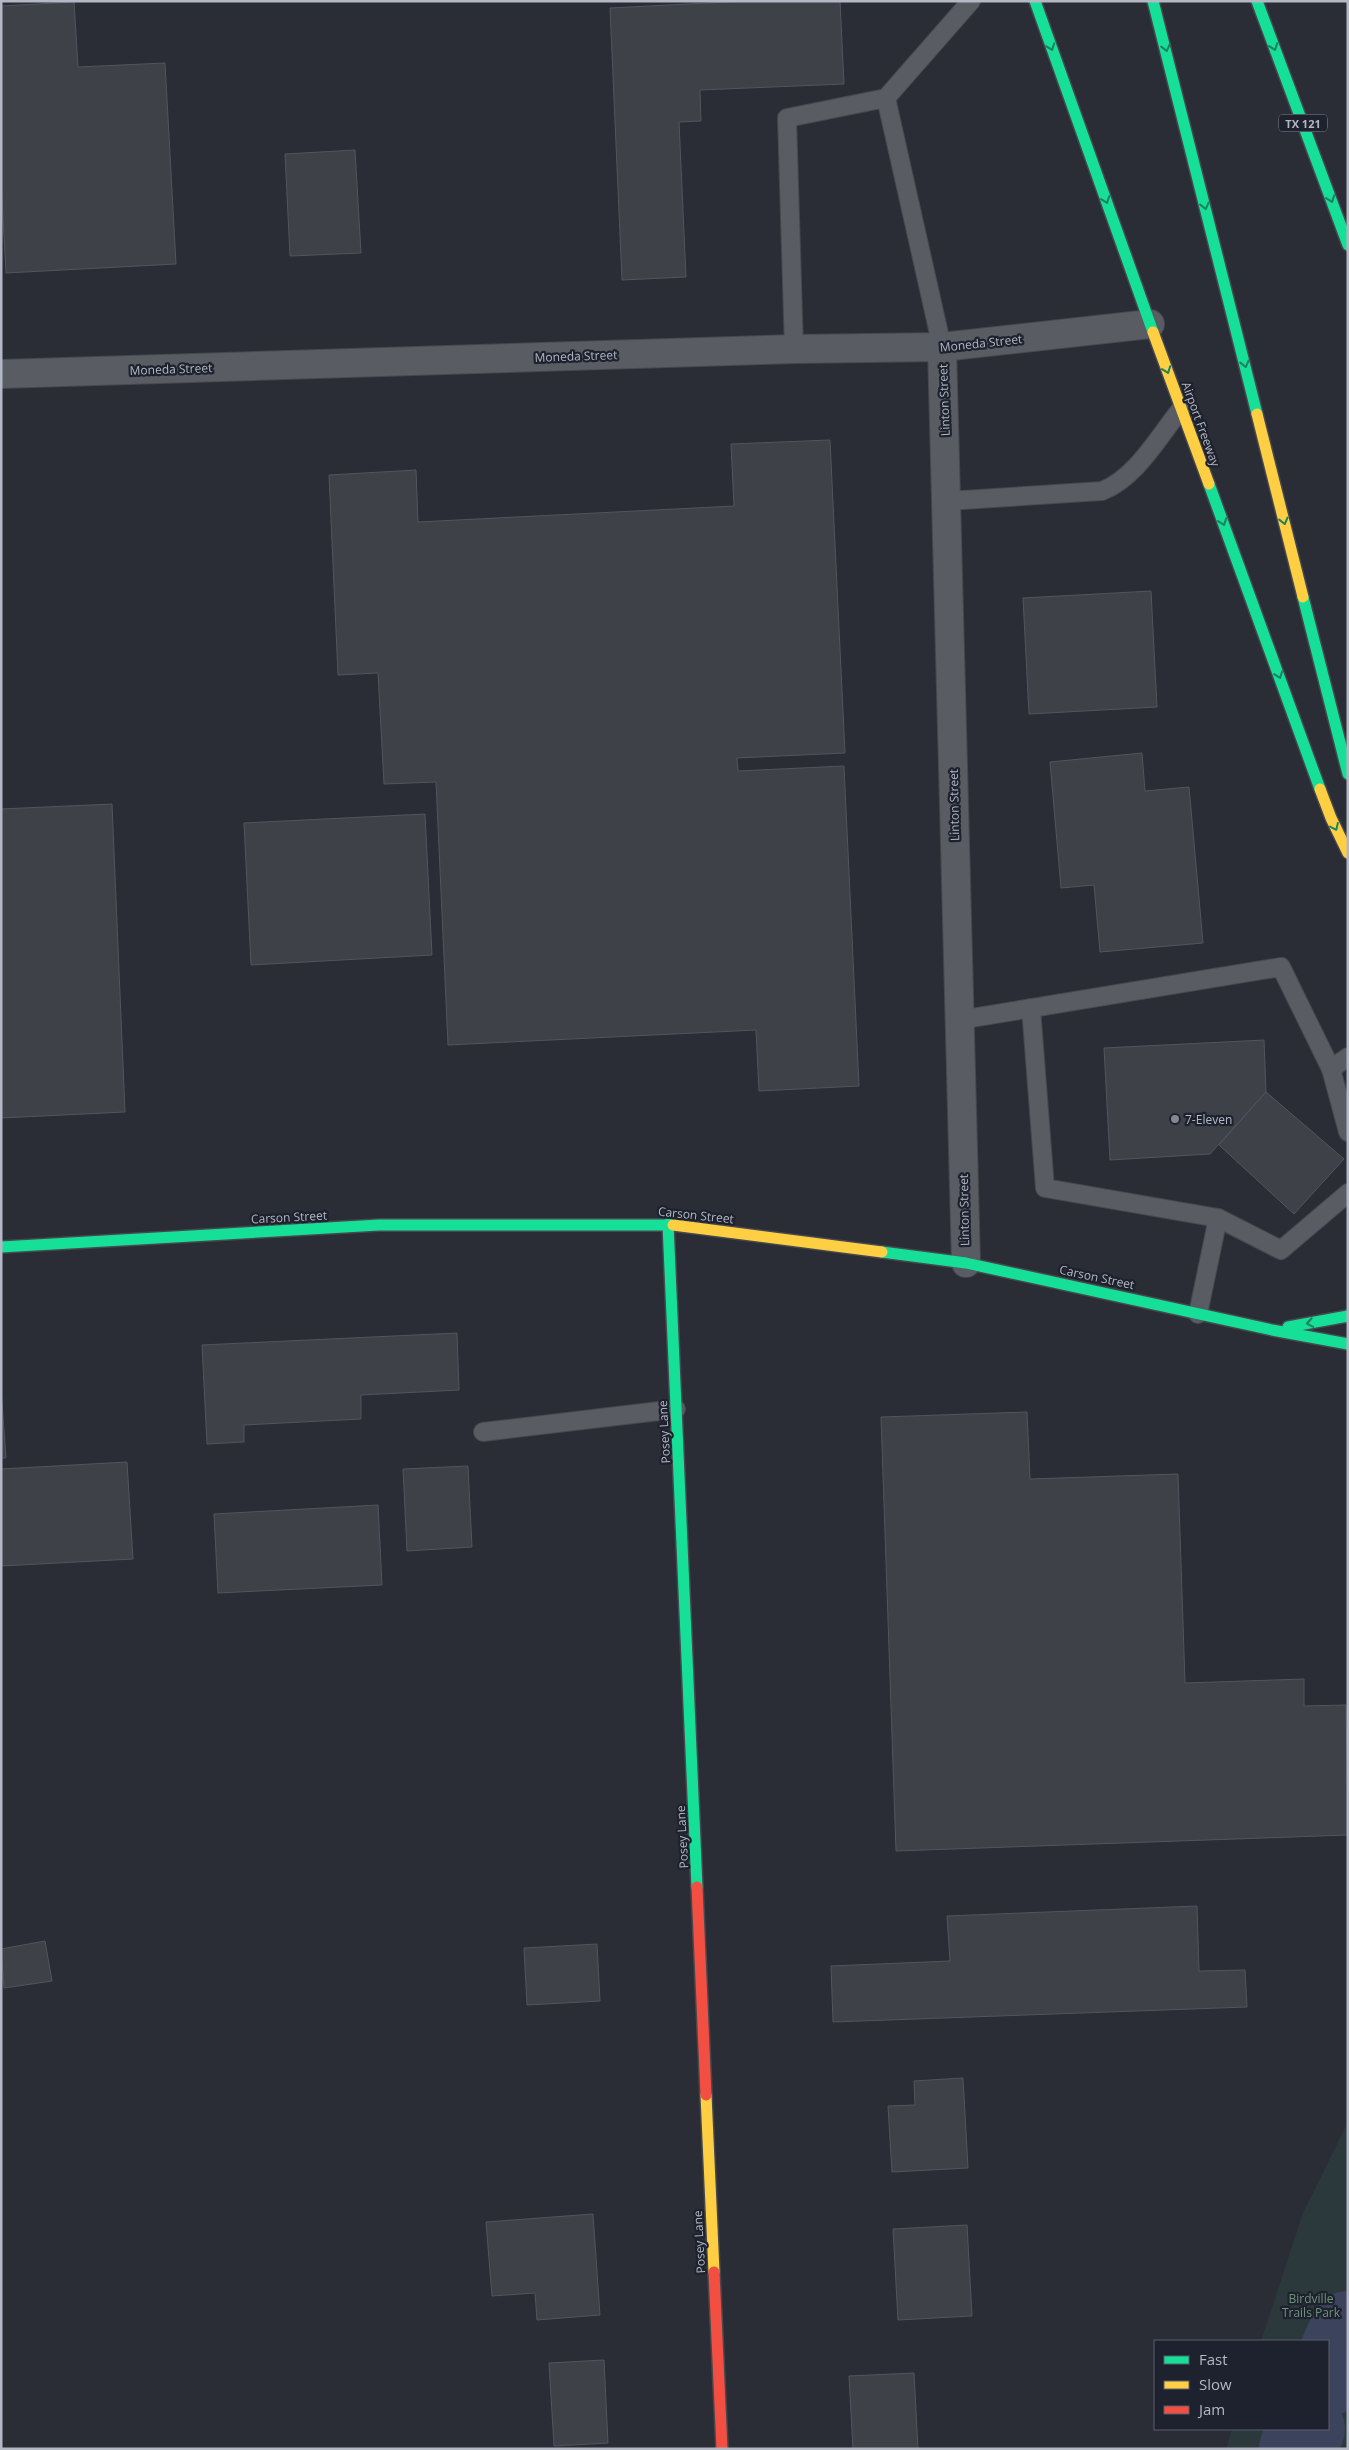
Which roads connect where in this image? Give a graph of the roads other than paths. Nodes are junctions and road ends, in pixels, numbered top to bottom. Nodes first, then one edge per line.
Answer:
1 (972, 1) edge
2 (1034, 1) edge
3 (1153, 1) edge
4 (1258, 1) edge
5 (886, 98) junction
6 (1348, 245) edge
7 (1150, 324) junction
8 (942, 348) junction
9 (794, 349) junction
10 (1, 374) edge
11 (1181, 409) junction
12 (947, 501) junction
13 (1348, 774) edge
14 (1348, 853) edge
15 (1032, 1008) junction
16 (959, 1020) junction
17 (1348, 1057) edge
18 (1332, 1069) junction
19 (1348, 1132) edge
20 (1348, 1193) edge
21 (1218, 1218) junction
22 (668, 1224) junction
23 (1, 1247) edge
24 (966, 1263) junction
25 (1198, 1314) junction
26 (1348, 1316) edge
27 (1272, 1330) junction
28 (1348, 1344) edge
29 (676, 1409) junction
30 (483, 1432) dead end
31 (722, 2449) edge

1 - 5 lane
2 -> 7 main road, Airport Freeway
3 -> 13 main road
4 -> 6 main road, TX 121
5 - 8 lane
5 - 9 lane
7 - 8 street, Moneda Street
7 -> 11 main road, Airport Freeway
8 - 9 street, Moneda Street
8 - 12 street, Linton Street
9 - 10 street, Moneda Street
11 - 12 lane
11 -> 14 main road, Airport Freeway
12 - 16 street, Linton Street
15 - 16 lane
15 - 18 lane
15 - 21 lane
16 - 24 street, Linton Street
17 - 18 lane
18 - 19 lane
20 - 21 lane
21 - 25 lane
22 - 23 main road, Carson Street
22 - 24 main road, Carson Street
22 - 29 main road, Posey Lane
24 - 25 main road, Carson Street
25 - 27 main road, Carson Street
26 -> 27 main road
27 - 28 main road, Carson Street
29 - 30 lane
29 - 31 main road, Posey Lane

